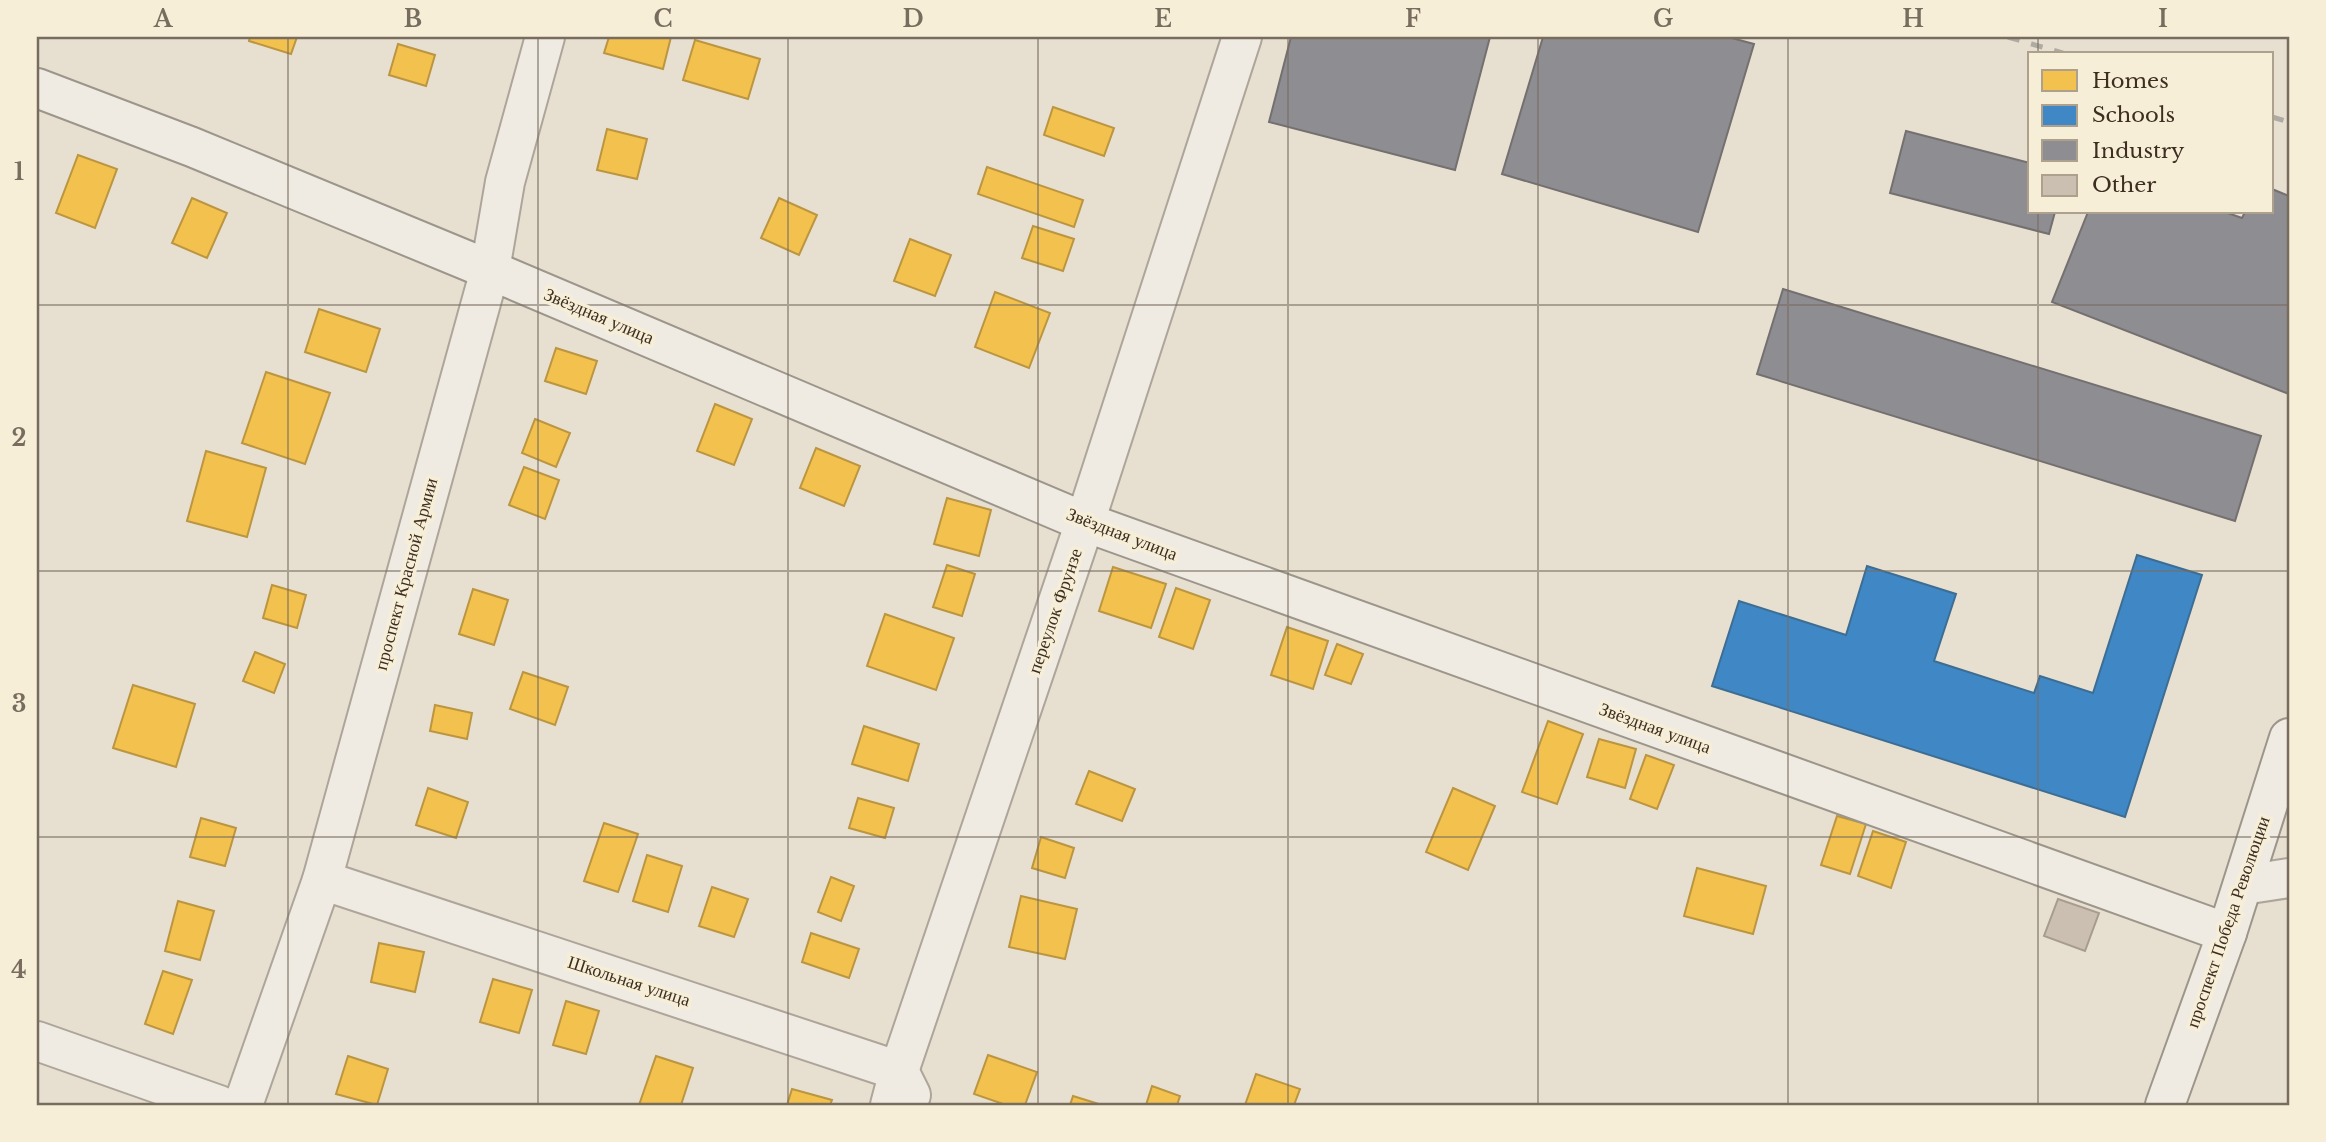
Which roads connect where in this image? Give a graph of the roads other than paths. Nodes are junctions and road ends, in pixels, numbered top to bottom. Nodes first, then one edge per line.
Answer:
1 (545, 37) edge
2 (1242, 37) edge
3 (37, 88) edge
4 (490, 270) junction
5 (1085, 522) junction
6 (2289, 738) edge
7 (2289, 878) edge
8 (322, 880) junction
9 (2243, 885) junction
10 (2227, 933) junction
11 (37, 1041) edge
12 (895, 1088) edge
13 (219, 1105) edge
14 (243, 1105) edge
15 (916, 1105) edge
16 (2165, 1105) edge

1 - 4 street, проспект Красной Армии
2 - 5 street, переулок Фрунзе
3 - 4 street, Звёздная улица
4 - 5 street, Звёздная улица
4 - 8 street, проспект Красной Армии
5 - 10 street, Звёздная улица
5 - 12 street, переулок Фрунзе
6 - 9 street, проспект Победа Революции
7 - 9 street
8 - 12 street, Школьная улица
8 - 14 street, проспект Красной Армии
9 - 10 street, проспект Победа Революции
10 - 16 street, проспект Победа Революции
11 - 13 street
12 - 15 street

